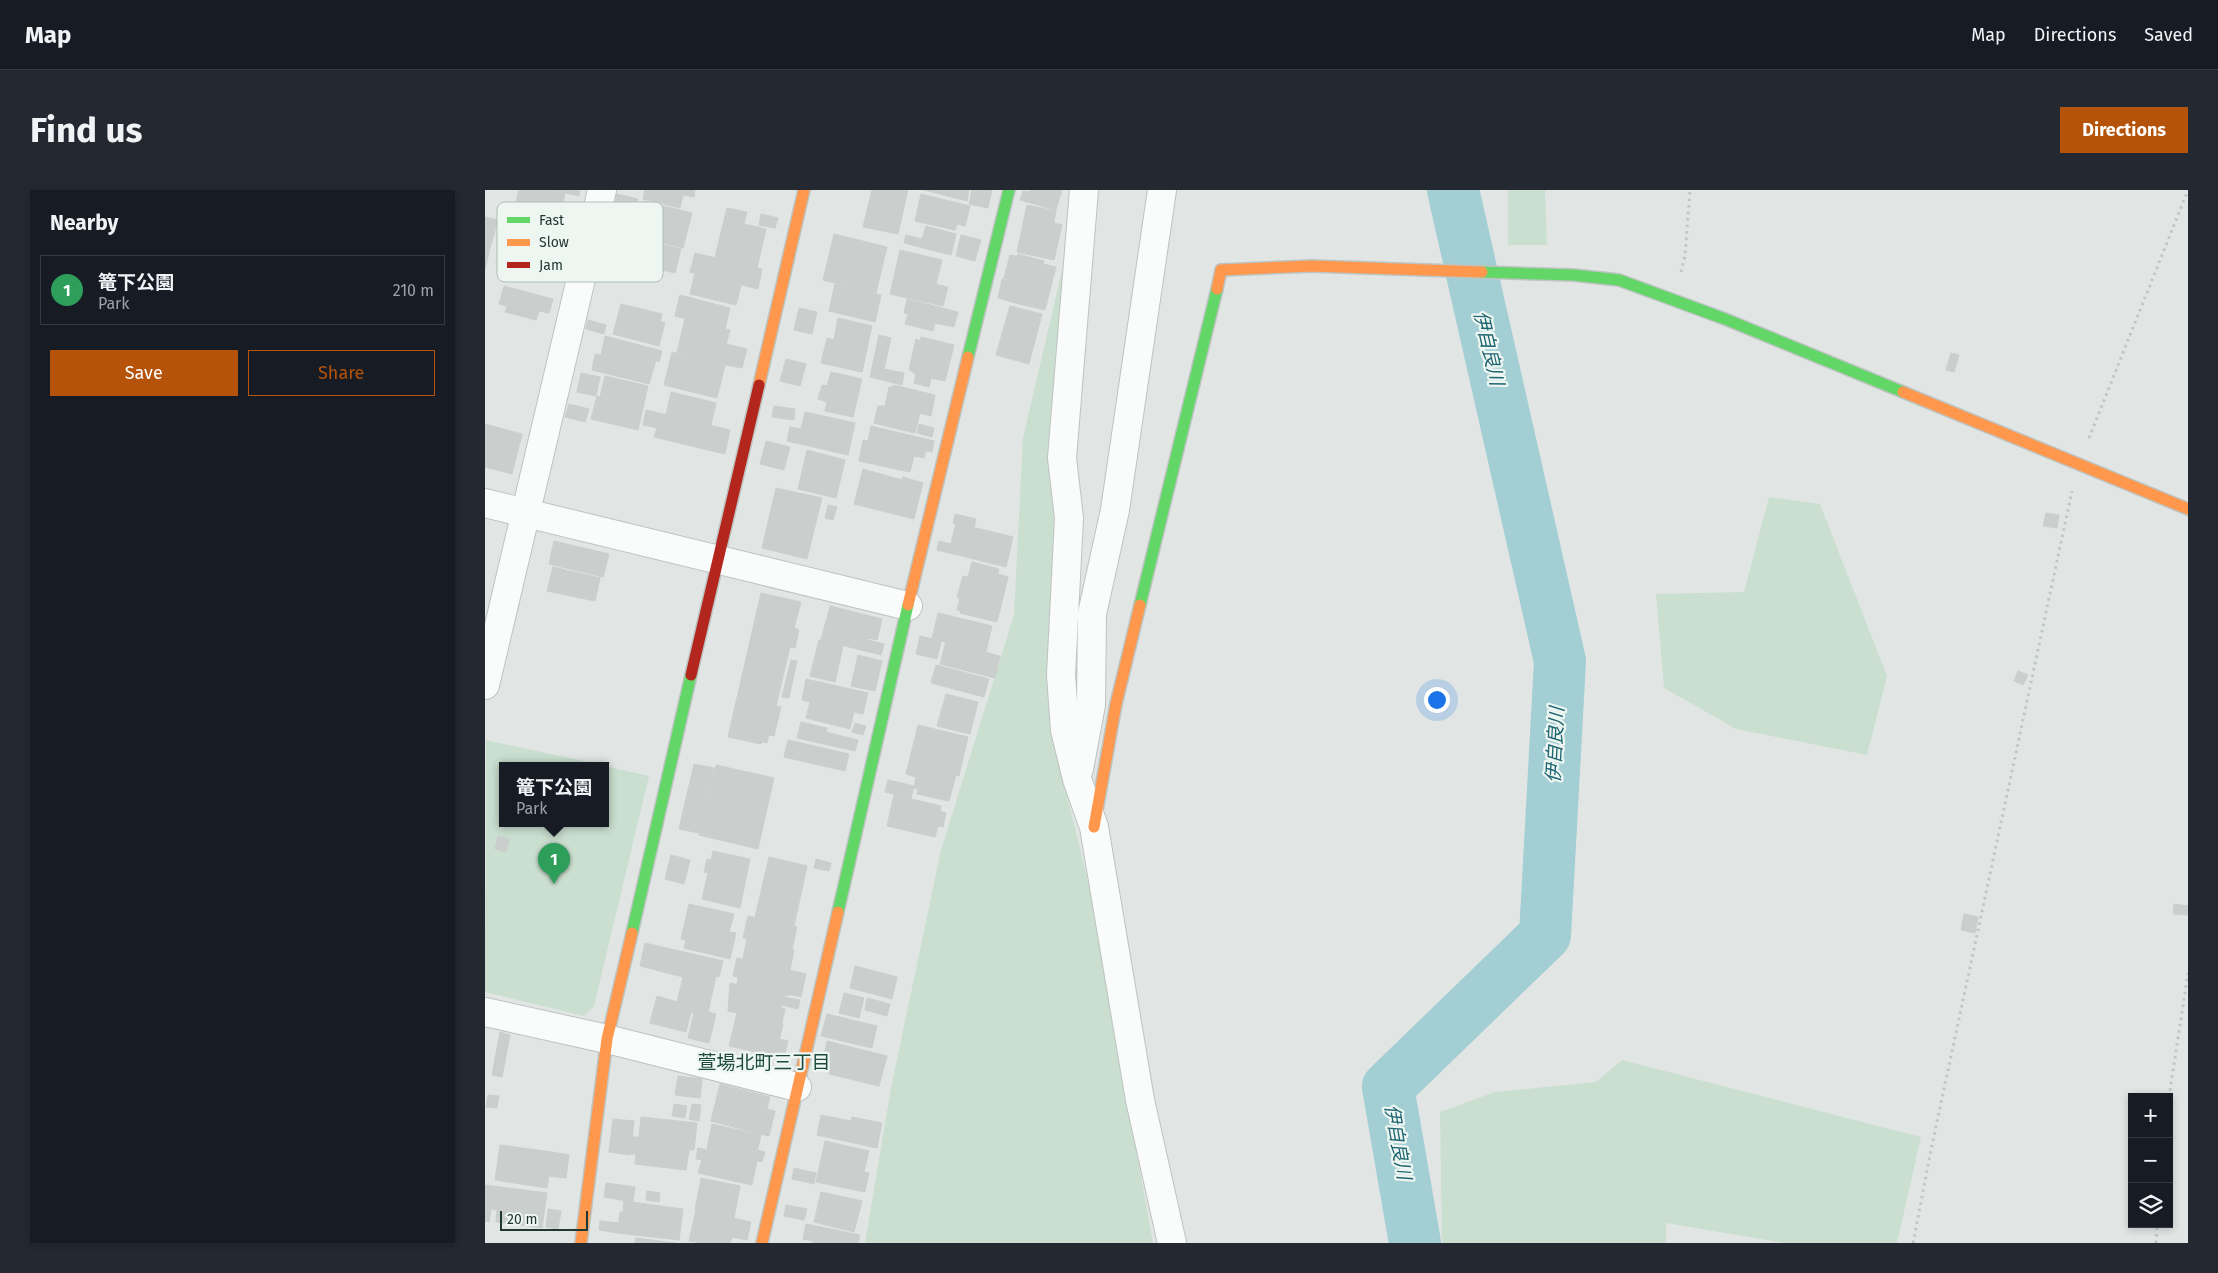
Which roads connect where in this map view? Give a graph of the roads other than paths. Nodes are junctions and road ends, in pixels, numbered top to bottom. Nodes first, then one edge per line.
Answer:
1 (804, 190) edge
2 (1009, 190) edge
3 (1084, 190) edge
4 (1162, 190) edge
5 (580, 282) edge
6 (485, 503) edge
7 (2188, 509) edge
8 (525, 512) junction
9 (717, 559) junction
10 (908, 606) junction
11 (485, 685) edge
12 (1077, 779) junction
13 (1094, 827) junction
14 (485, 1012) edge
15 (607, 1038) junction
16 (797, 1087) junction
17 (581, 1243) edge
18 (762, 1243) edge
19 (1172, 1243) edge

1 - 9 street
2 - 10 street
3 - 12 street
4 - 12 street
5 - 8 street
6 - 8 street
7 - 13 street
8 - 9 street
8 - 11 street
9 - 10 street
9 - 15 street
10 - 16 street
12 - 13 street
13 - 19 street
14 - 15 street
15 - 16 street
15 - 17 street
16 - 18 street

